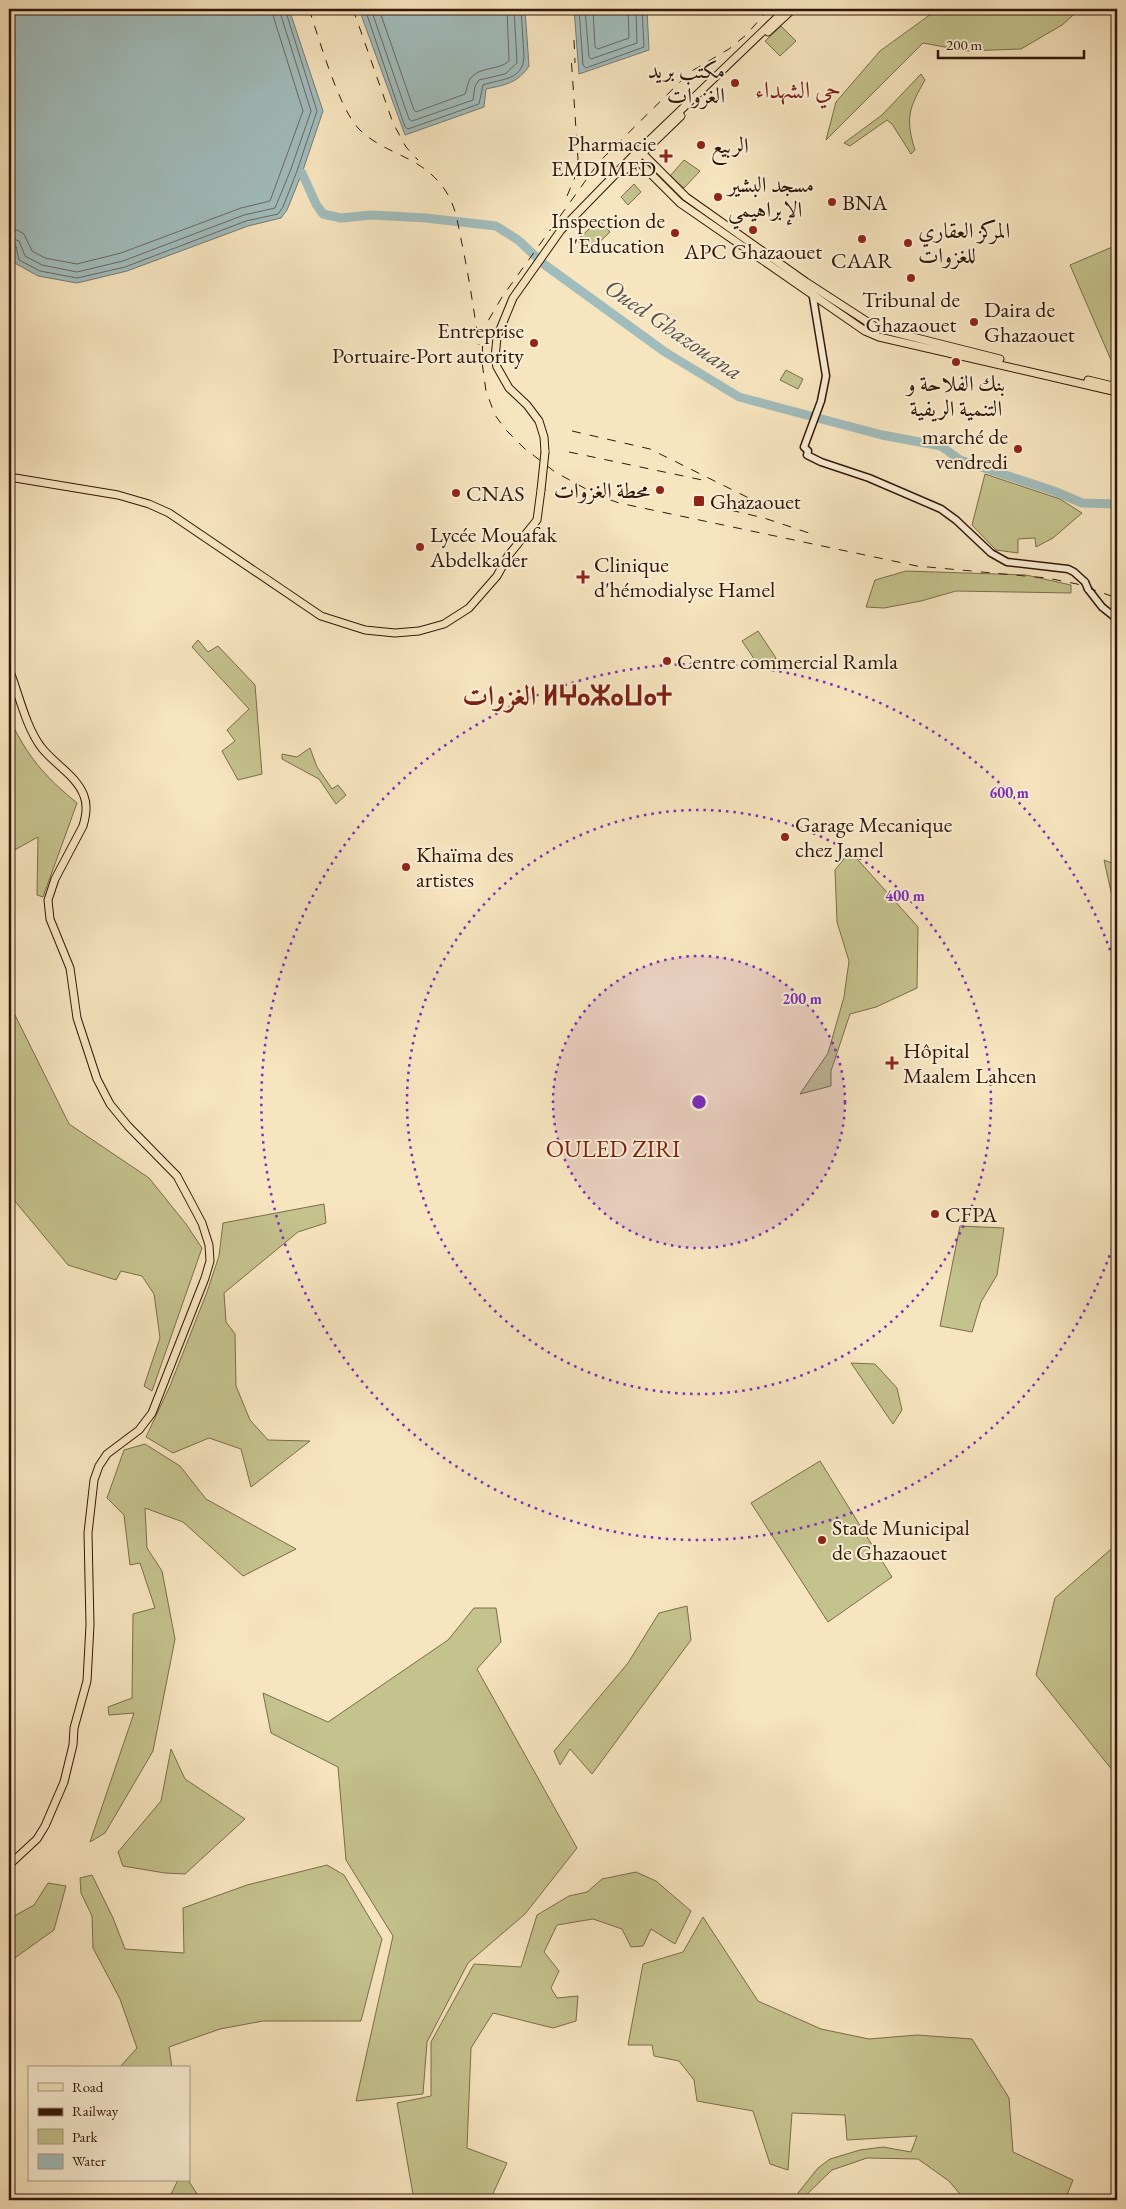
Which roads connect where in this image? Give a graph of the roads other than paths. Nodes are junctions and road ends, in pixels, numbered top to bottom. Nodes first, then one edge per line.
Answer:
1 (786, 9) edge
2 (793, 9) edge
3 (641, 152) junction
4 (635, 158) junction
5 (815, 294) junction
6 (1039, 371) junction
7 (1117, 387) edge
8 (1117, 392) edge
9 (9, 477) edge
10 (24, 478) junction
11 (9, 482) edge
12 (1117, 619) edge
13 (9, 669) edge
14 (9, 1865) edge

1 - 3 main road
2 - 3 main road
3 - 4 main road
3 - 5 main road
4 - 5 main road
4 - 10 main road, bridge
5 - 6 main road
5 - 12 main road, bridge
6 - 7 main road
6 - 8 main road
9 - 10 main road
10 - 11 main road
13 - 14 main road

